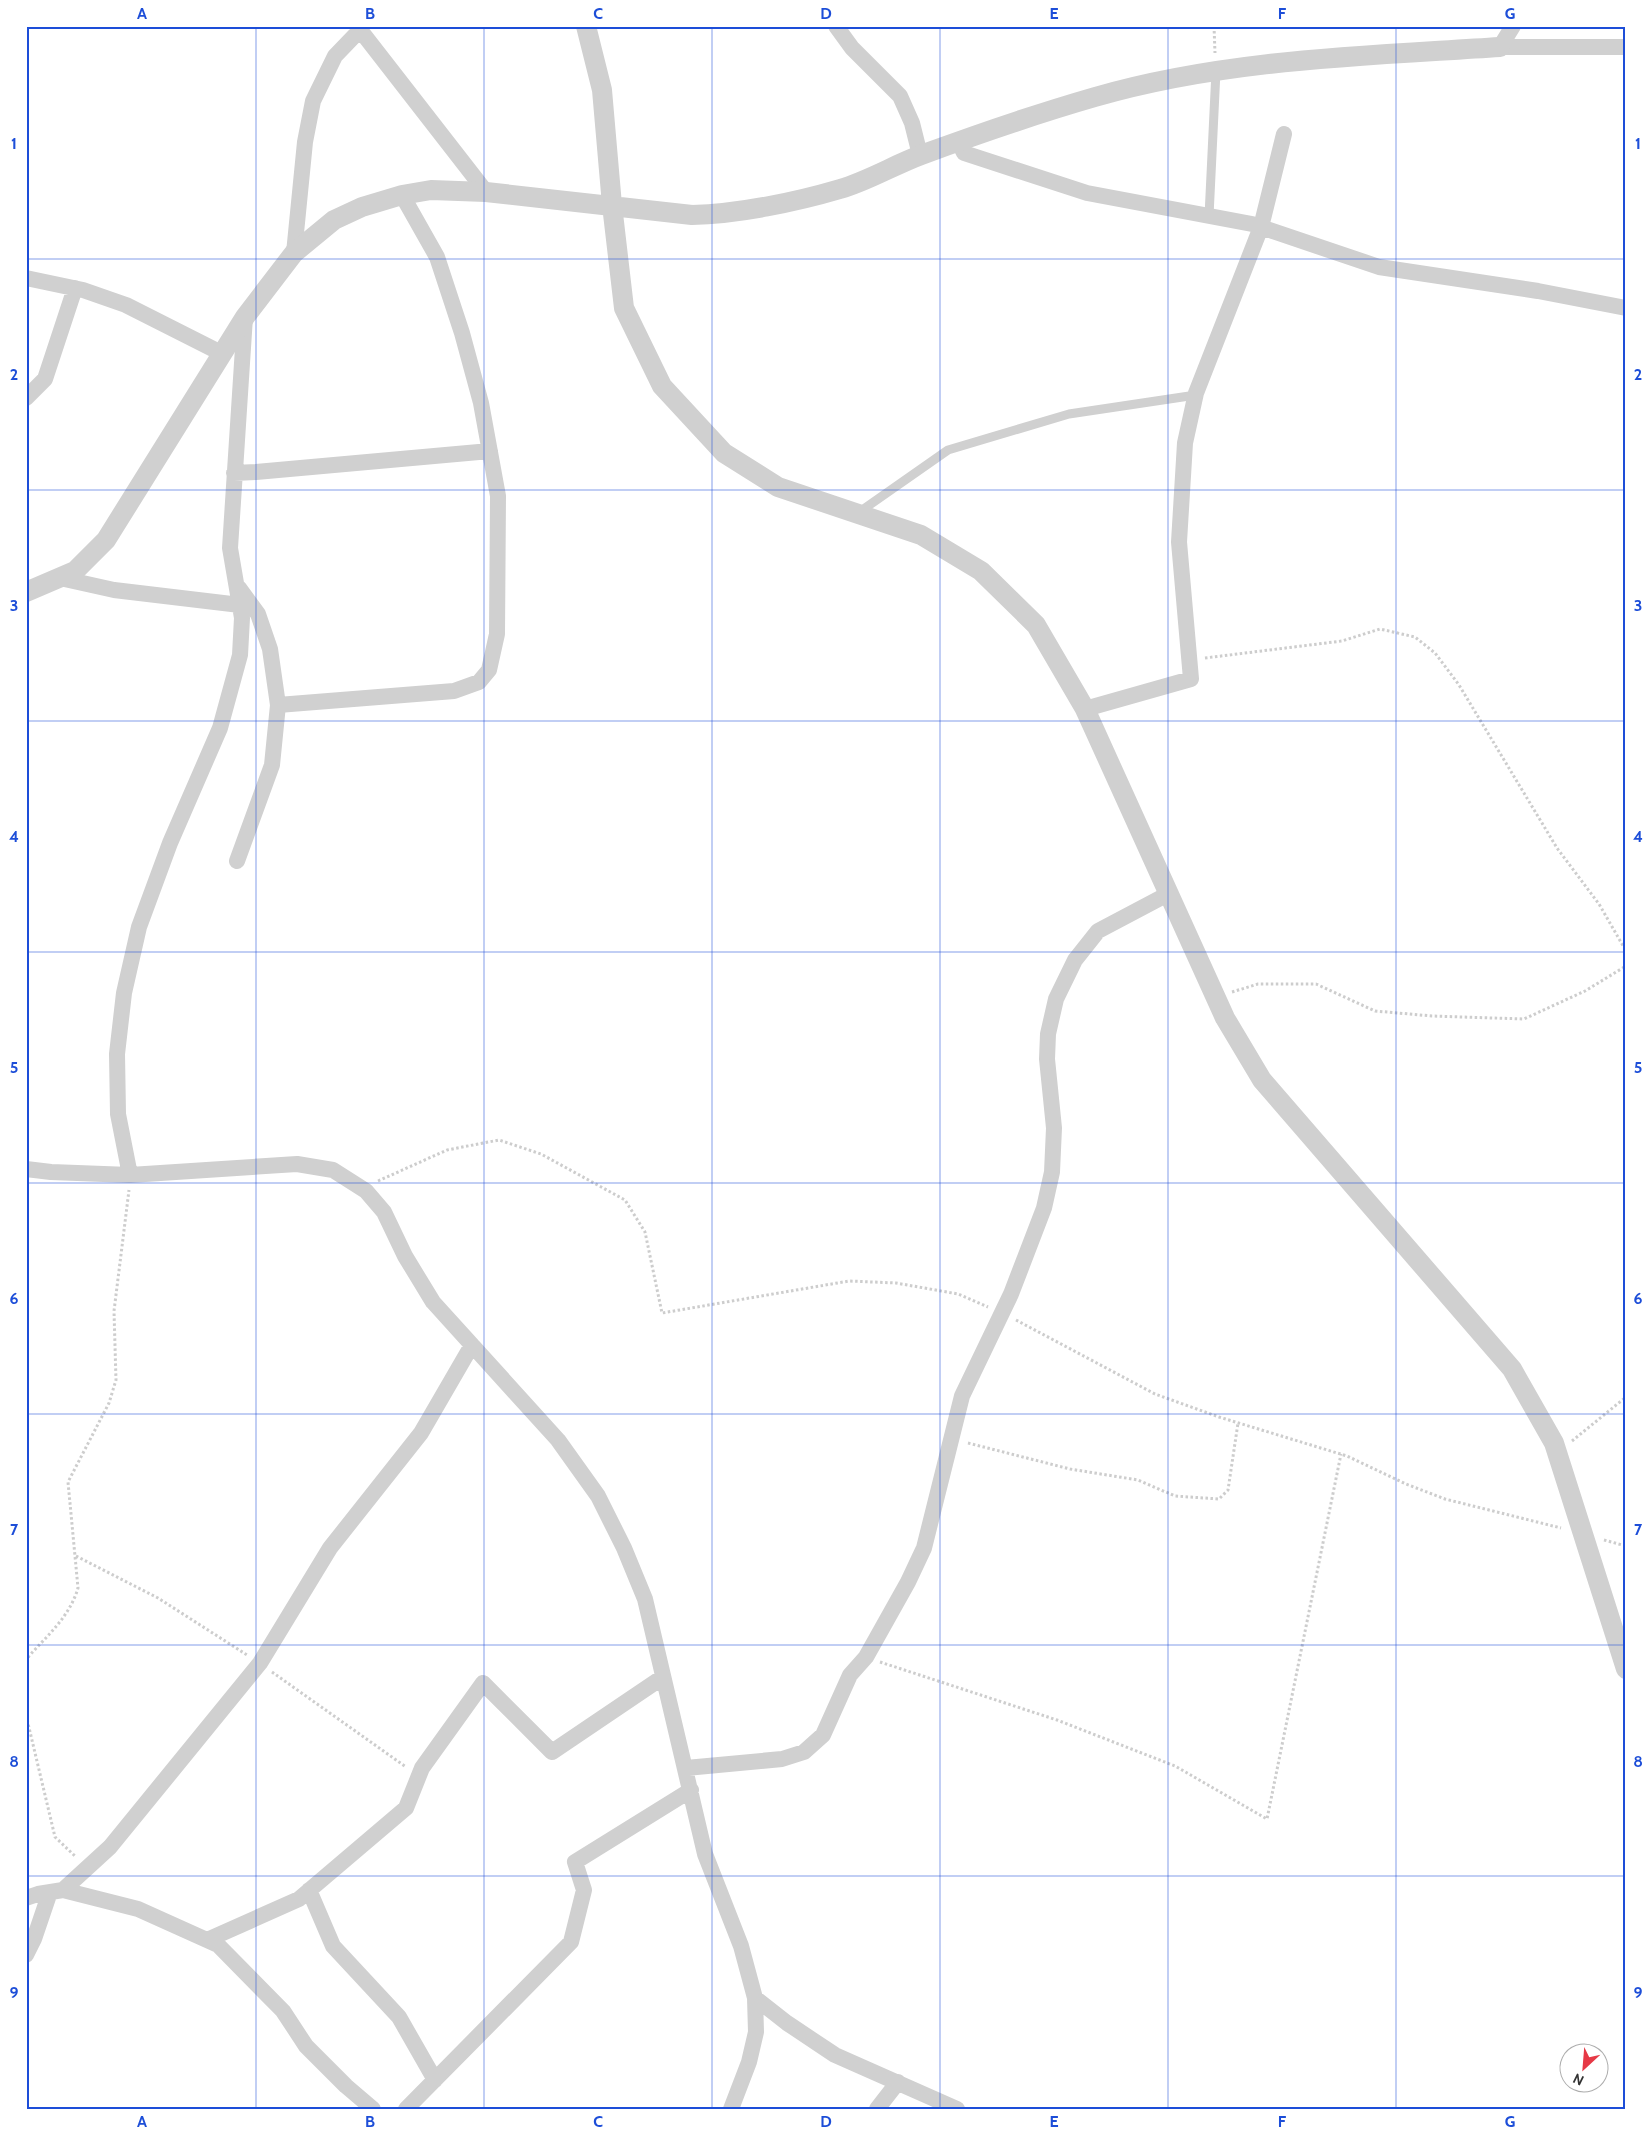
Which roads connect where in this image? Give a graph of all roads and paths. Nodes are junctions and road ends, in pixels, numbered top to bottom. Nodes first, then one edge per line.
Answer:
1 (586, 26) edge
2 (836, 26) edge
3 (1214, 26) edge
4 (1513, 26) edge
5 (358, 28) edge
6 (1500, 47) junction
7 (1626, 47) edge
8 (1216, 71) junction
9 (1284, 134) dead end
10 (959, 143) junction
11 (920, 155) junction
12 (486, 192) junction
13 (402, 195) junction
14 (612, 206) junction
15 (1209, 216) junction
16 (1261, 227) junction
17 (294, 253) junction
18 (26, 278) edge
19 (75, 288) junction
20 (1626, 308) edge
21 (245, 317) junction
22 (221, 353) junction
23 (1196, 395) junction
24 (26, 398) edge
25 (490, 451) junction
26 (234, 473) junction
27 (855, 514) junction
28 (60, 578) junction
29 (236, 584) junction
30 (26, 592) edge
31 (240, 605) junction
32 (1189, 660) junction
33 (278, 705) junction
34 (1085, 709) junction
35 (237, 861) dead end
36 (1168, 894) junction
37 (1626, 952) edge
38 (1626, 966) edge
39 (1215, 998) junction
40 (26, 1169) edge
41 (130, 1175) junction
42 (361, 1188) junction
43 (1002, 1312) junction
44 (472, 1345) junction
45 (1626, 1397) edge
46 (1238, 1423) junction
47 (951, 1438) junction
48 (1557, 1453) junction
49 (1341, 1454) junction
50 (1583, 1534) junction
51 (1626, 1546) edge
52 (866, 1657) junction
53 (26, 1662) edge
54 (1626, 1669) edge
55 (663, 1677) junction
56 (26, 1715) edge
57 (686, 1768) junction
58 (691, 1790) junction
59 (87, 1868) junction
60 (309, 1890) junction
61 (57, 1891) junction
62 (26, 1898) edge
63 (207, 1940) junction
64 (26, 1955) edge
65 (756, 1998) junction
66 (435, 2080) junction
67 (898, 2082) junction
68 (373, 2109) edge
69 (406, 2109) edge
70 (731, 2109) edge
71 (877, 2109) edge
72 (957, 2109) edge

1 - 14 street
2 - 11 street
3 - 8 path
4 - 6 street
5 - 12 street
5 - 17 street
6 - 7 street
6 - 8 street
8 - 10 street
8 - 15 lane
9 - 16 street
10 - 11 street
10 - 15 street
11 - 14 street
12 - 13 street
12 - 14 street
13 - 17 street
13 - 25 street
14 - 27 street
15 - 16 street
16 - 20 street
16 - 23 street
17 - 21 street
18 - 19 street
19 - 22 street
19 - 24 street
21 - 22 street
21 - 26 street
22 - 28 street
23 - 27 lane
23 - 32 street
25 - 26 street
25 - 33 street
26 - 29 street
27 - 34 street
28 - 30 street
28 - 31 street
29 - 31 street
29 - 33 street
31 - 41 street
32 - 34 street
32 - 37 path
33 - 35 street
34 - 36 street
36 - 39 street
36 - 43 street
38 - 39 path
39 - 48 street
40 - 41 street
41 - 42 street
41 - 53 path
42 - 43 path
42 - 44 street
43 - 46 path
43 - 47 street
44 - 55 street
44 - 59 street
45 - 48 path
46 - 47 path
46 - 49 path
47 - 52 street
48 - 50 street
49 - 50 path
49 - 52 path
50 - 51 path
50 - 54 street
52 - 57 street
55 - 57 street
55 - 60 street
56 - 59 path
57 - 58 street
58 - 65 street
58 - 66 street
59 - 61 street
60 - 63 street
60 - 66 street
61 - 62 street
61 - 63 street
61 - 64 street
63 - 68 street
65 - 67 street
65 - 70 street
66 - 69 street
67 - 71 street
67 - 72 street

